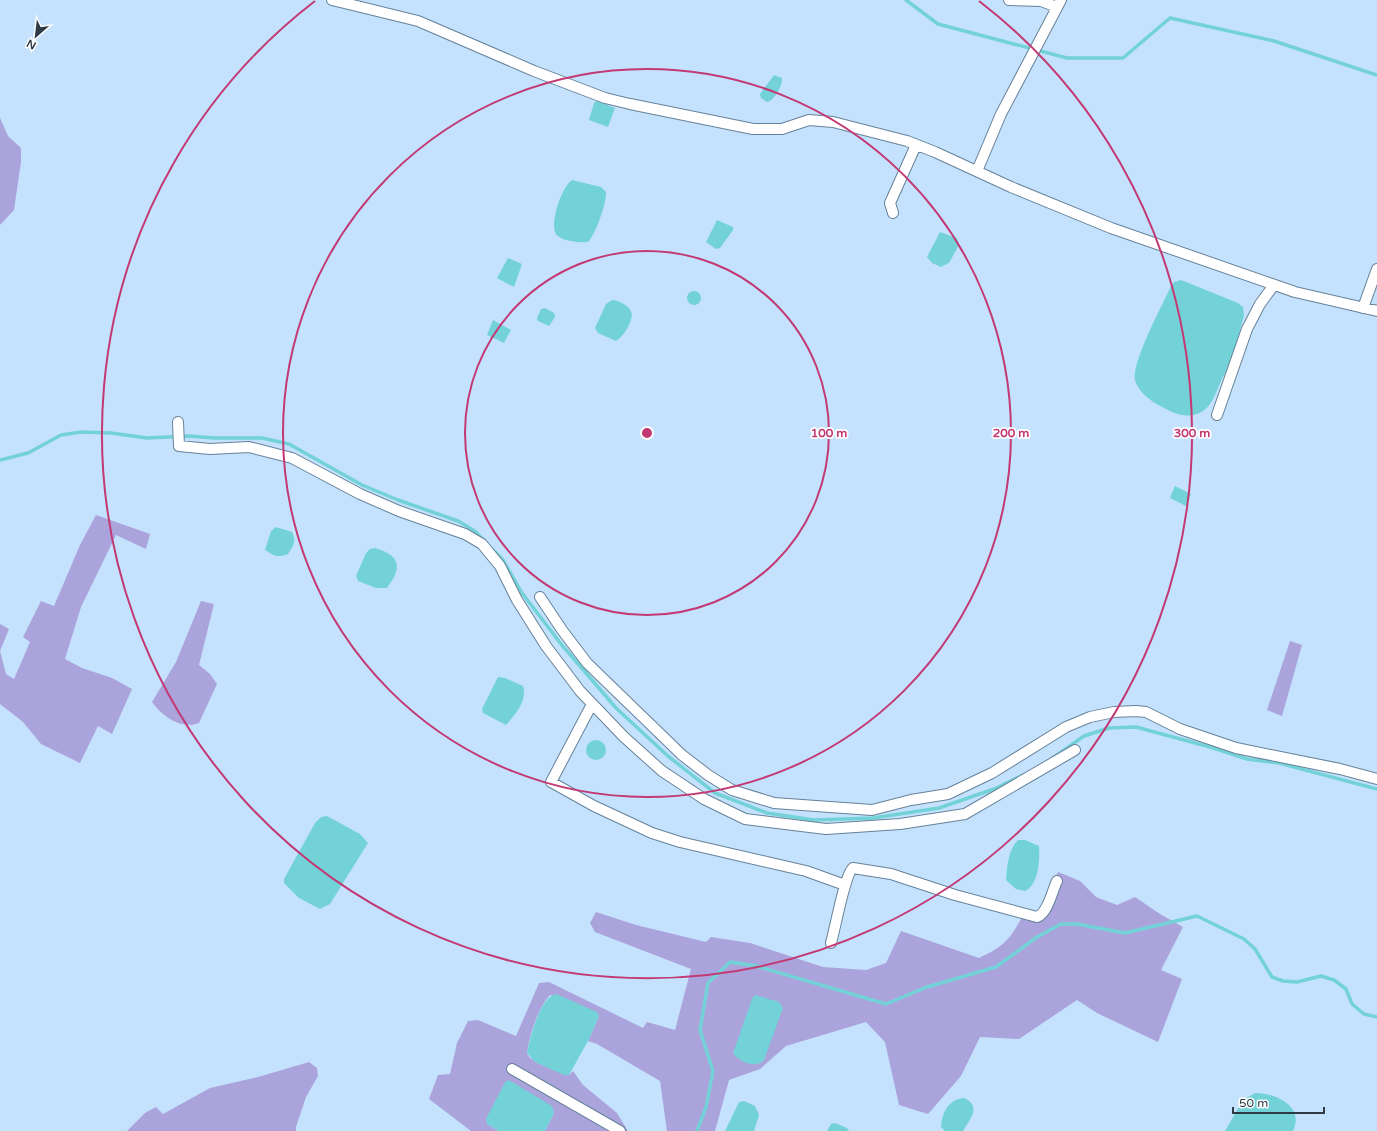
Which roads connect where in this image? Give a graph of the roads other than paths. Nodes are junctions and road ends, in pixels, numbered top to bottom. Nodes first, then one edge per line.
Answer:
1 (332, 0) edge
2 (1008, 0) edge
3 (1059, 4) edge
4 (916, 145) junction
5 (977, 171) junction
6 (893, 213) dead end
7 (1377, 269) edge
8 (1274, 285) junction
9 (1363, 308) junction
10 (1377, 311) edge
11 (1218, 415) dead end
12 (179, 431) dead end
13 (540, 597) dead end
14 (592, 704) junction
15 (1075, 750) dead end
16 (1377, 780) edge
17 (1056, 881) dead end
18 (845, 885) junction
19 (831, 943) dead end
20 (512, 1069) dead end
21 (620, 1131) edge

1 - 4 street
2 - 3 street
3 - 5 street
4 - 5 street
4 - 6 street
5 - 8 street
7 - 9 street
8 - 9 street
8 - 11 street
9 - 10 street
12 - 14 street
13 - 16 street
14 - 15 street
14 - 18 street
17 - 18 street
18 - 19 street
20 - 21 street

